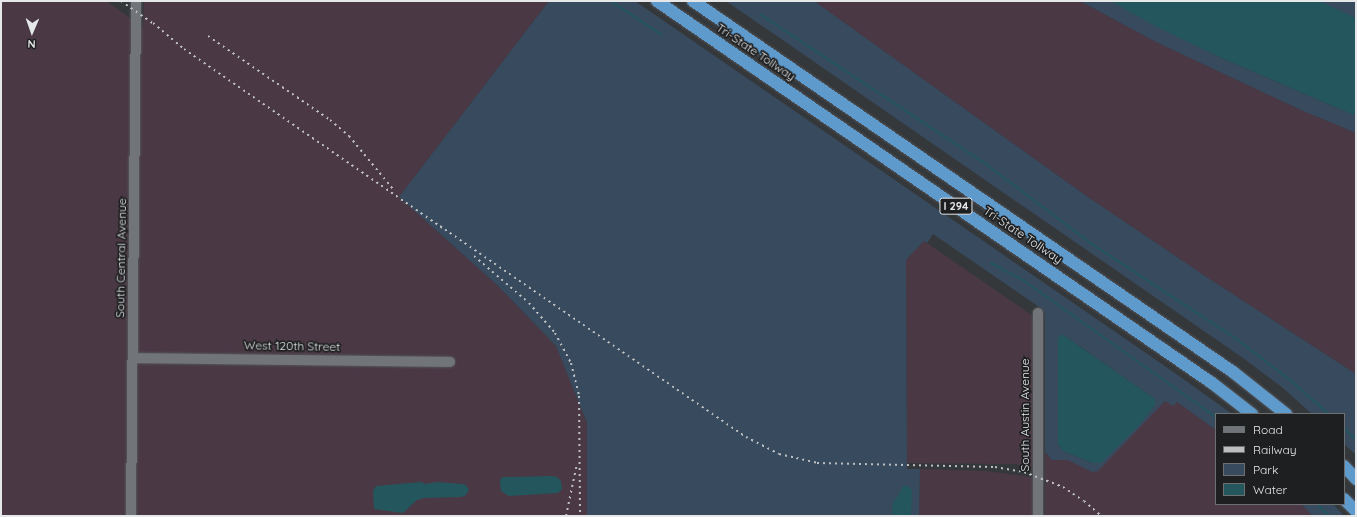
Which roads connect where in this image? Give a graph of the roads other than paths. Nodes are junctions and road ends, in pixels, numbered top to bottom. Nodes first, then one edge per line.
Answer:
1 (136, 1) edge
2 (657, 1) edge
3 (693, 1) edge
4 (1038, 313) dead end
5 (133, 358) junction
6 (450, 362) dead end
7 (1251, 413) edge
8 (1285, 413) edge
9 (1345, 467) edge
10 (1356, 479) edge
11 (1345, 500) edge
12 (1356, 511) edge
13 (131, 516) edge
14 (1038, 516) edge

1 - 5 street, South Central Avenue
2 - 7 highway, Tri-State Tollway / I 294
3 - 8 highway, Tri-State Tollway / I 294
4 - 14 street, South Austin Avenue
5 - 6 street, West 120th Street
5 - 13 street, South Central Avenue
9 - 10 highway
11 - 12 highway

